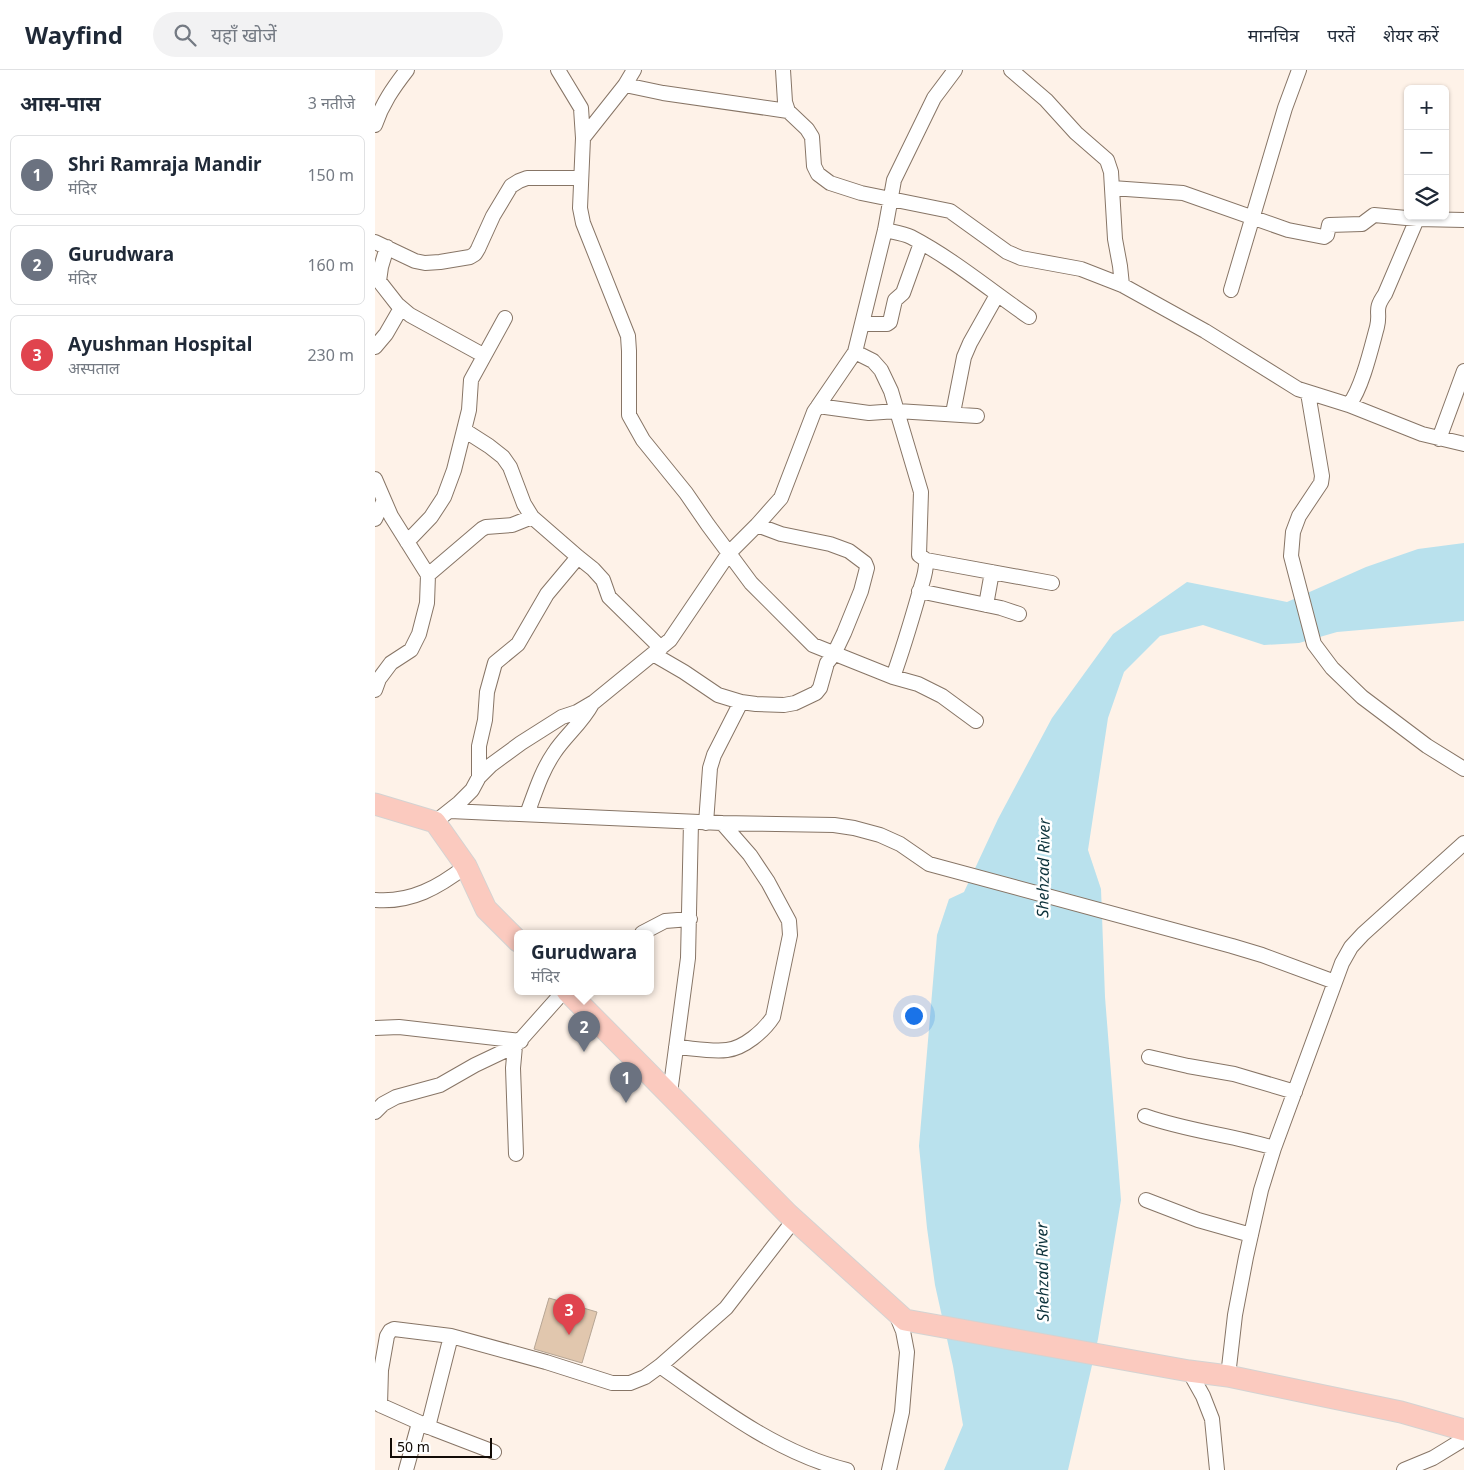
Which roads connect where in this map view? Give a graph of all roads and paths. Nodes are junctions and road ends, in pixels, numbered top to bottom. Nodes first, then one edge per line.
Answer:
1 (407, 70) edge
2 (558, 70) edge
3 (634, 70) edge
4 (783, 70) edge
5 (955, 70) edge
6 (1011, 70) edge
7 (1299, 70) edge
8 (625, 85) junction
9 (788, 111) junction
10 (375, 125) edge
11 (583, 138) junction
12 (581, 178) junction
13 (1112, 188) junction
14 (892, 198) junction
15 (1253, 218) junction
16 (1404, 218) edge
17 (1417, 220) edge
18 (1449, 220) edge
19 (1464, 220) edge
20 (885, 230) junction
21 (921, 243) junction
22 (381, 244) edge
23 (1122, 285) junction
24 (1231, 290) dead end
25 (997, 294) junction
26 (401, 308) junction
27 (1029, 317) dead end
28 (505, 318) dead end
29 (863, 324) junction
30 (375, 347) edge
31 (855, 352) junction
32 (483, 355) junction
33 (1464, 370) edge
34 (1309, 393) junction
35 (1349, 405) junction
36 (818, 406) junction
37 (897, 411) junction
38 (953, 413) junction
39 (977, 416) dead end
40 (464, 430) junction
41 (1439, 438) junction
42 (1464, 444) edge
43 (375, 479) edge
44 (385, 500) junction
45 (532, 517) junction
46 (375, 519) edge
47 (757, 525) junction
48 (407, 542) junction
49 (729, 553) junction
50 (578, 557) junction
51 (926, 560) junction
52 (992, 572) junction
53 (428, 575) junction
54 (1052, 583) dead end
55 (919, 590) junction
56 (985, 605) junction
57 (1019, 614) dead end
58 (657, 651) junction
59 (834, 654) junction
60 (893, 677) junction
61 (375, 690) edge
62 (594, 702) junction
63 (741, 702) junction
64 (976, 721) dead end
65 (1464, 769) edge
66 (479, 777) junction
67 (375, 804) edge
68 (527, 814) junction
69 (442, 816) junction
70 (691, 822) junction
71 (706, 823) junction
72 (722, 823) junction
73 (1464, 843) edge
74 (466, 866) junction
75 (375, 900) edge
76 (690, 919) junction
77 (648, 930) edge
78 (514, 937) edge
79 (1335, 982) junction
80 (562, 995) edge
81 (570, 995) edge
82 (375, 1028) edge
83 (518, 1044) junction
84 (676, 1047) junction
85 (1149, 1057) dead end
86 (1295, 1092) junction
87 (670, 1093) junction
88 (375, 1112) edge
89 (1145, 1116) dead end
90 (1274, 1148) junction
91 (516, 1154) dead end
92 (1146, 1200) dead end
93 (794, 1220) junction
94 (1251, 1235) junction
95 (899, 1315) junction
96 (451, 1336) junction
97 (660, 1366) junction
98 (1189, 1371) junction
99 (1228, 1376) junction
100 (378, 1407) edge
101 (423, 1425) junction
102 (1464, 1430) edge
103 (1464, 1439) edge
104 (494, 1452) dead end
105 (407, 1470) edge
106 (847, 1470) edge
107 (889, 1470) edge
108 (1217, 1470) edge
109 (1404, 1470) edge

1 - 10 street
2 - 11 street
3 - 8 street
4 - 9 street
5 - 14 street
6 - 13 street
7 - 15 street
8 - 9 street
8 - 11 street
9 - 14 street
11 - 12 street
12 - 22 street
12 - 49 street
13 - 15 street
13 - 23 street
14 - 20 street
14 - 23 street
15 - 16 street
15 - 24 street
17 - 35 street
18 - 19 street
20 - 21 street
20 - 29 street
21 - 25 street
21 - 29 street
22 - 26 street
23 - 34 street
25 - 27 street
25 - 38 street
26 - 30 street
26 - 32 street
28 - 32 street
29 - 31 street
31 - 36 street
31 - 37 street
32 - 40 street
33 - 41 street
34 - 35 street
34 - 65 street
35 - 41 street
36 - 37 street
36 - 47 street
37 - 38 street
37 - 51 street
38 - 39 street
40 - 45 street
40 - 48 street
41 - 42 street
43 - 44 street
44 - 46 street
44 - 48 street
45 - 50 street
45 - 53 street
47 - 49 street
47 - 59 street
48 - 53 street
49 - 58 street
49 - 59 street
50 - 58 street
50 - 66 street
51 - 52 street
51 - 55 street
52 - 54 street
52 - 56 street
53 - 61 street
55 - 56 street
55 - 60 street
56 - 57 street
58 - 62 street
58 - 63 street
59 - 60 street
59 - 63 street
60 - 64 street
62 - 66 street
62 - 68 street
63 - 71 street
66 - 69 street
67 - 69 main road
68 - 69 street
68 - 70 street
69 - 74 main road
70 - 71 street
70 - 76 street
71 - 72 street
72 - 79 street
72 - 84 street
73 - 79 street
74 - 75 street
74 - 78 main road
76 - 77 street
76 - 84 street
79 - 86 street
80 - 83 street
81 - 87 main road
82 - 83 street
83 - 88 street
83 - 91 street
84 - 87 street
85 - 86 street
86 - 90 street
87 - 93 main road
89 - 90 street
90 - 94 street
92 - 94 street
93 - 95 main road
93 - 97 street
94 - 99 street
95 - 98 main road
95 - 107 street
96 - 97 street
96 - 100 street
96 - 101 street
97 - 106 street
98 - 99 main road
98 - 108 street
99 - 102 main road
100 - 101 street
101 - 104 street
101 - 105 street
103 - 109 street

